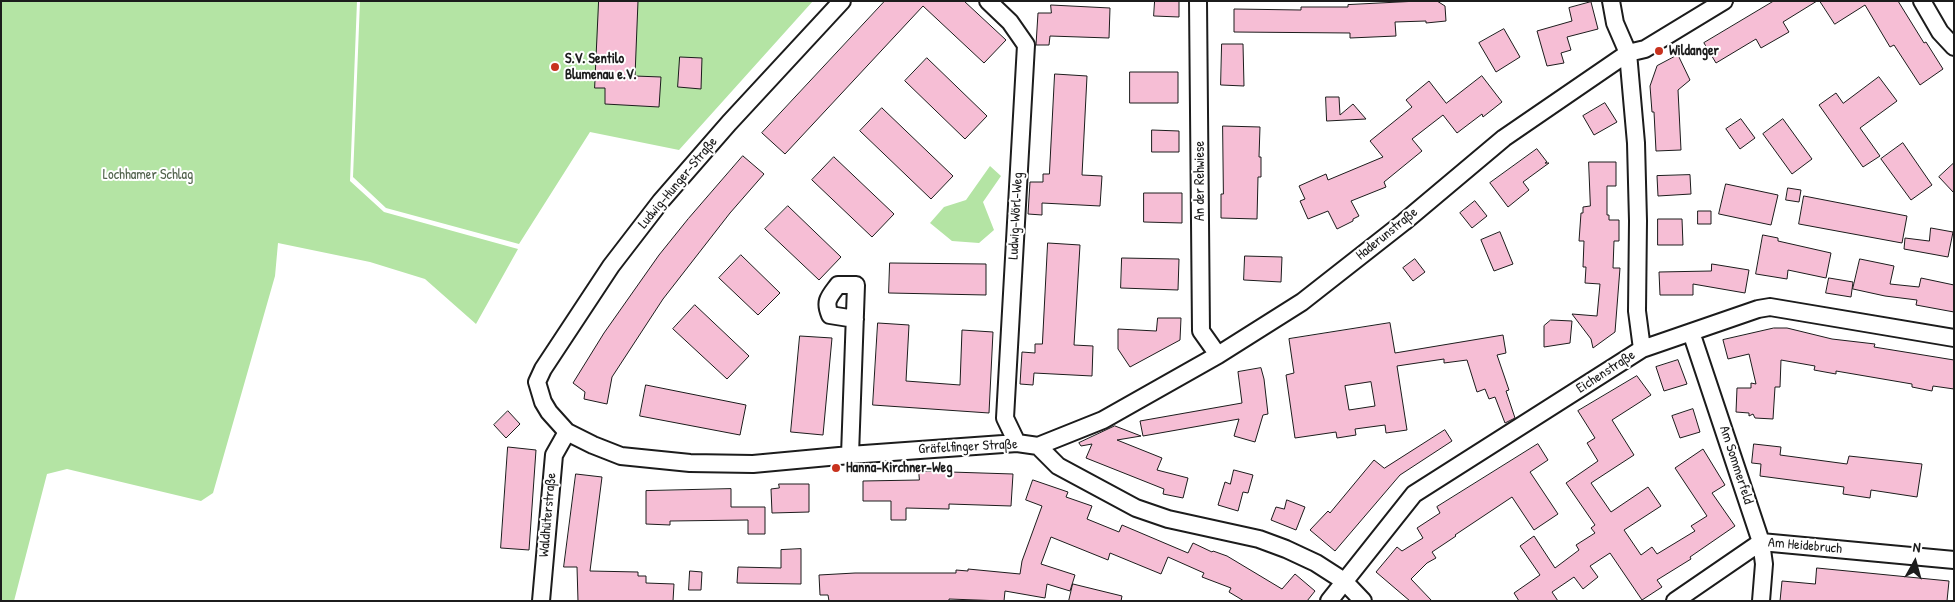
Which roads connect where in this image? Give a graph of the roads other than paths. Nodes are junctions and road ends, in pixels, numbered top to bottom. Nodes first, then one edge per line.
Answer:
1 (842, 1) edge
2 (988, 1) edge
3 (1198, 1) edge
4 (1610, 1) edge
5 (1724, 1) edge
6 (1922, 1) edge
7 (1954, 48) edge
8 (1628, 54) junction
9 (854, 319) dead end
10 (1691, 332) junction
11 (1954, 338) edge
12 (1642, 349) junction
13 (1218, 355) junction
14 (538, 382) joint
15 (567, 432) junction
16 (1017, 443) junction
17 (1038, 446) junction
18 (850, 455) junction
19 (1761, 542) junction
20 (1954, 560) edge
21 (1344, 581) junction
22 (541, 601) edge
23 (1329, 601) edge
24 (1363, 601) edge
25 (1675, 601) edge
26 (1761, 601) edge

1 - 14 street, Ludwig-Hunger-Straße
2 - 16 street, Ludwig-Wörl-Weg
3 - 13 street, An der Rehwiese
4 - 8 street
5 - 8 street, Haderunstraße
6 - 7 street
8 - 12 street
8 - 13 street, Haderunstraße
9 - 18 street
10 - 11 street, Eichenstraße
10 - 12 street, Eichenstraße
10 - 19 street, Am Sommerfeld
12 - 21 street, Eichenstraße
13 - 17 street, Haderunstraße
14 - 15 street, Gräfelfinger Straße
15 - 18 street, Gräfelfinger Straße
15 - 22 street, Waldhüterstraße
16 - 17 street, Gräfelfinger Straße
16 - 18 street, Gräfelfinger Straße
17 - 21 street, Gräfelfinger Straße
19 - 20 street, Am Heidebruch
19 - 25 street, Am Heidebruch
19 - 26 street, Am Sommerfeld
21 - 23 street, Eichenstraße
21 - 24 street, Gräfelfinger Straße

